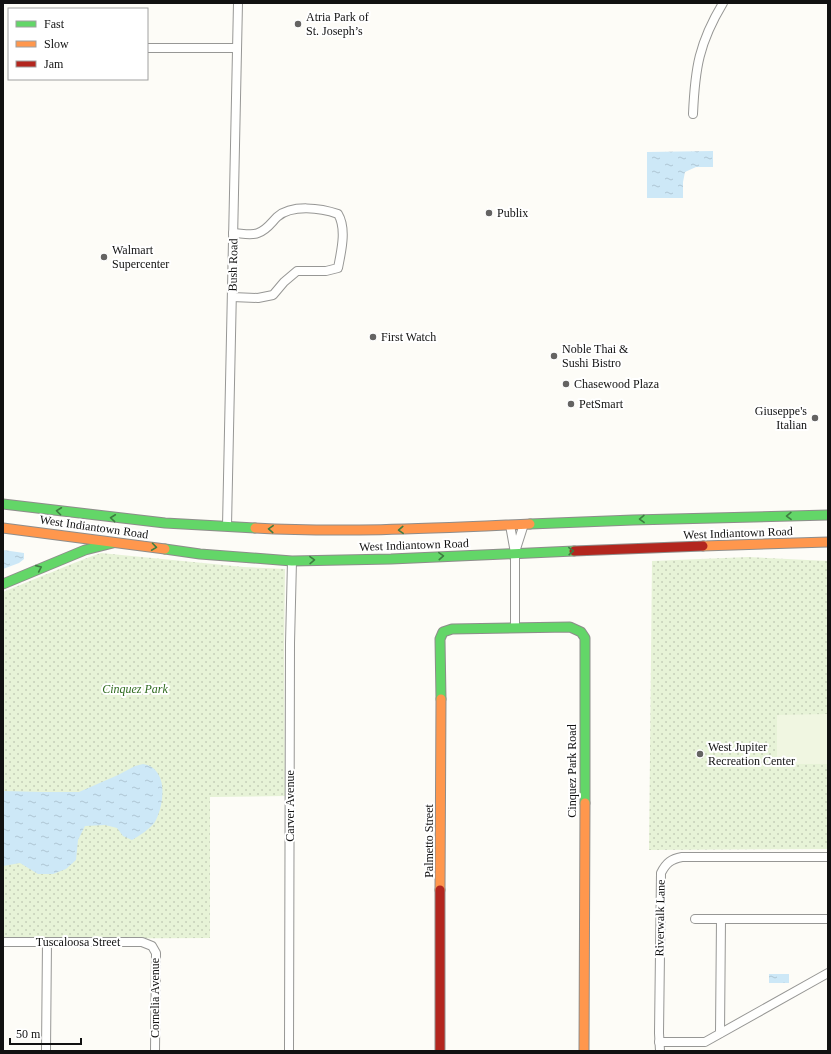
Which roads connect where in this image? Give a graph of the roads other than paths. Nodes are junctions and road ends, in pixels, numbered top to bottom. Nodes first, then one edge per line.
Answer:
1 (238, 3) edge
2 (723, 3) edge
3 (148, 48) edge
4 (237, 48) junction
5 (693, 114) dead end
6 (233, 233) junction
7 (232, 297) junction
8 (3, 504) edge
9 (828, 515) edge
10 (524, 524) junction
11 (510, 525) junction
12 (227, 526) junction
13 (3, 528) edge
14 (116, 542) junction
15 (828, 542) edge
16 (515, 553) junction
17 (292, 561) junction
18 (3, 584) edge
19 (515, 628) junction
20 (443, 632) joint
21 (828, 857) edge
22 (695, 919) dead end
23 (721, 919) junction
24 (828, 919) edge
25 (3, 942) edge
26 (47, 942) junction
27 (152, 946) joint
28 (828, 974) edge
29 (720, 1034) junction
30 (659, 1042) junction
31 (46, 1051) edge
32 (155, 1051) edge
33 (289, 1051) edge
34 (440, 1051) edge
35 (584, 1051) edge
36 (660, 1051) edge

1 - 4 street, Bush Road
2 - 5 street
3 - 4 street
4 - 6 street, Bush Road
6 - 7 street, Bush Road
6 - 7 street
7 - 12 street, Bush Road
12 -> 8 main road, West Indiantown Road
9 -> 10 main road, West Indiantown Road
10 - 11 main road, West Indiantown Road
10 - 16 street
11 -> 12 main road, West Indiantown Road
11 - 16 street
13 - 14 main road, West Indiantown Road
14 -> 17 main road, West Indiantown Road
18 -> 14 main road
16 -> 15 main road, West Indiantown Road
17 -> 16 main road, West Indiantown Road
16 - 19 street
17 - 33 street, Carver Avenue
19 - 20 main road, Cinquez Park Road
19 - 35 main road, Cinquez Park Road
20 - 34 main road, Palmetto Street
21 - 30 street, Riverwalk Lane
22 - 23 street
23 - 24 street
23 - 29 street
25 - 26 street, Tuscaloosa Street
26 - 27 street, Tuscaloosa Street
26 - 31 street
27 - 32 street, Cornelia Avenue
28 - 29 street
29 - 30 street
30 - 36 street, Riverwalk Lane

